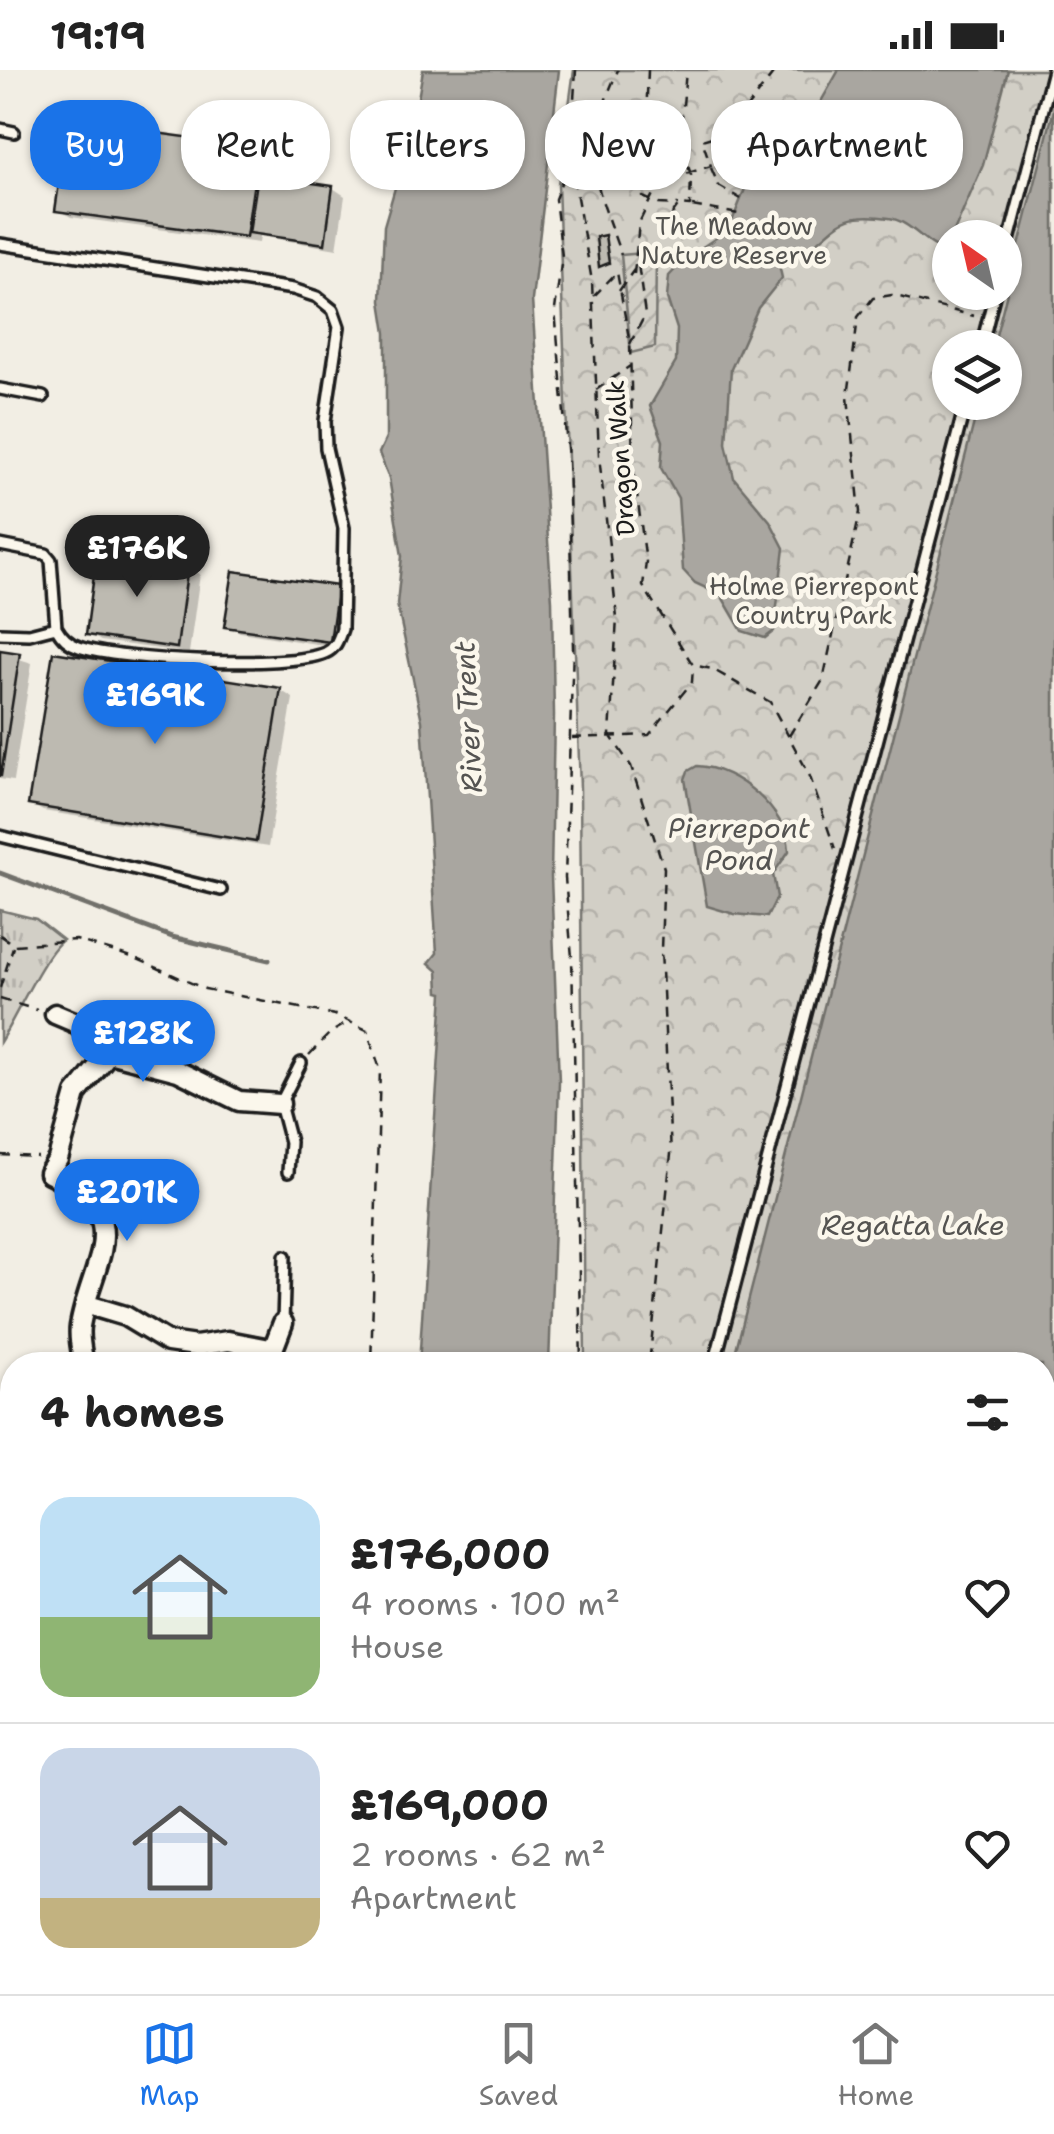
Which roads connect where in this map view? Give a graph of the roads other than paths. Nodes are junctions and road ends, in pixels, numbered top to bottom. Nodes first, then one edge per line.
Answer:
1 (1053, 70) edge
2 (0, 130) edge
3 (14, 132) dead end
4 (1014, 220) edge
5 (0, 244) edge
6 (0, 390) edge
7 (43, 397) dead end
8 (961, 420) edge
9 (0, 545) edge
10 (56, 628) junction
11 (0, 633) edge
12 (0, 836) edge
13 (220, 890) dead end
14 (56, 1014) road end
15 (110, 1052) junction
16 (301, 1063) road end
17 (280, 1104) junction
18 (288, 1172) dead end
19 (285, 1256) dead end
20 (84, 1304) junction
21 (283, 1323) joint
22 (82, 1352) edge
23 (257, 1352) edge
24 (271, 1352) edge
25 (717, 1352) edge

1 - 4 lane
2 - 3 lane
5 - 10 lane
6 - 7 lane
8 - 25 lane
9 - 10 lane
10 - 11 lane
12 - 13 lane
14 - 15 street
15 - 17 street
15 - 20 street
16 - 17 lane
17 - 18 lane
19 - 21 lane
20 - 22 street
20 - 23 street
21 - 24 street

